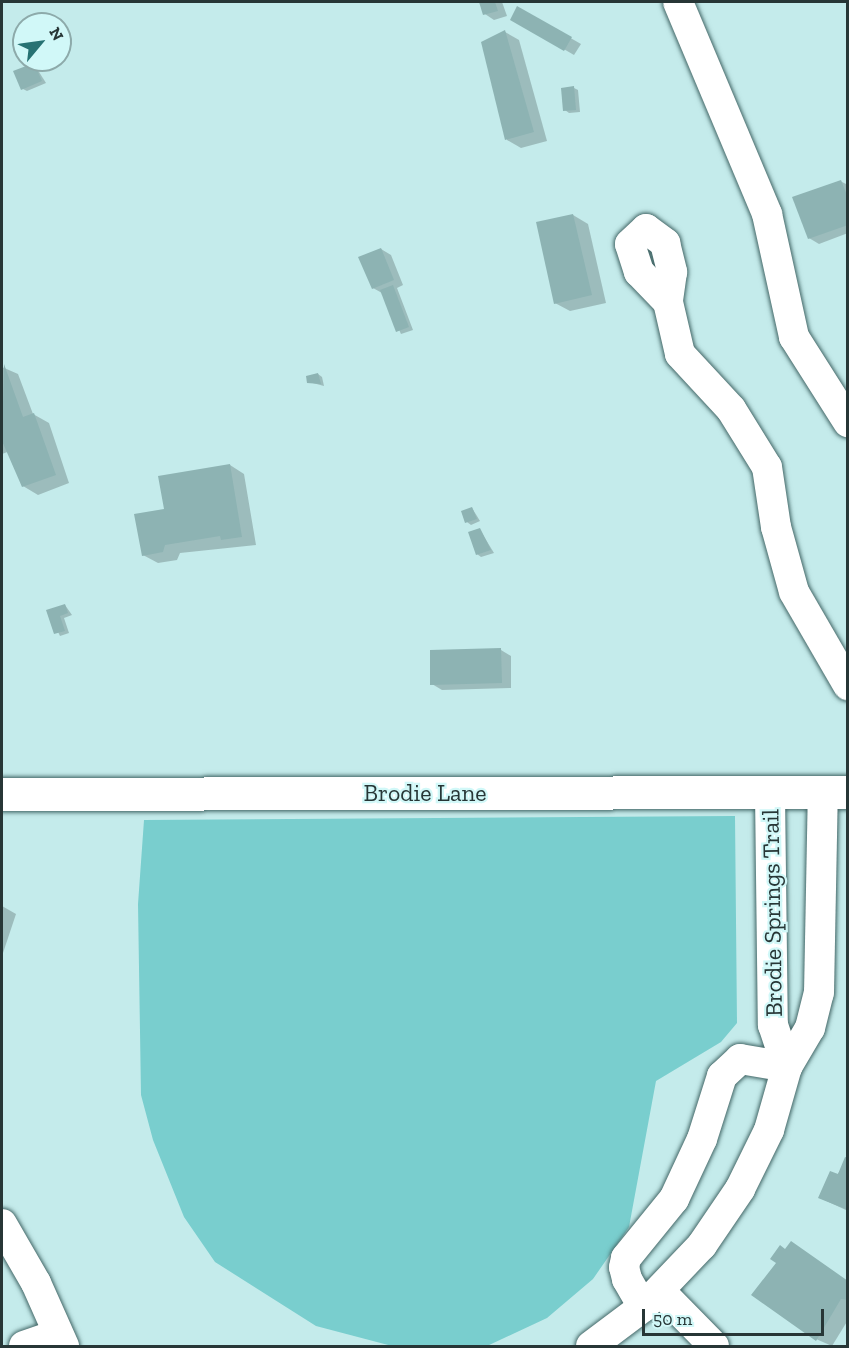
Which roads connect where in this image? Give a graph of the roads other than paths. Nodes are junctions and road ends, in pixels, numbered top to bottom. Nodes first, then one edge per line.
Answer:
1 (678, 2) edge
2 (668, 302) dead end
3 (848, 422) edge
4 (848, 685) edge
5 (835, 792) edge
6 (770, 793) junction
7 (2, 794) edge
8 (787, 1067) junction
9 (2, 1224) edge
10 (652, 1299) junction
11 (61, 1340) edge
12 (24, 1347) edge
13 (591, 1347) edge
14 (714, 1347) edge

1 - 3 street
2 - 4 street
5 - 6 main road, Brodie Lane
5 - 8 street, Brodie Springs Trail
6 - 7 main road, Brodie Lane
6 - 8 street, Brodie Springs Trail
8 - 10 street, Brodie Springs Trail
8 - 10 street
9 - 11 street
10 - 13 street, Brodie Springs Trail
10 - 14 street
11 - 12 street

